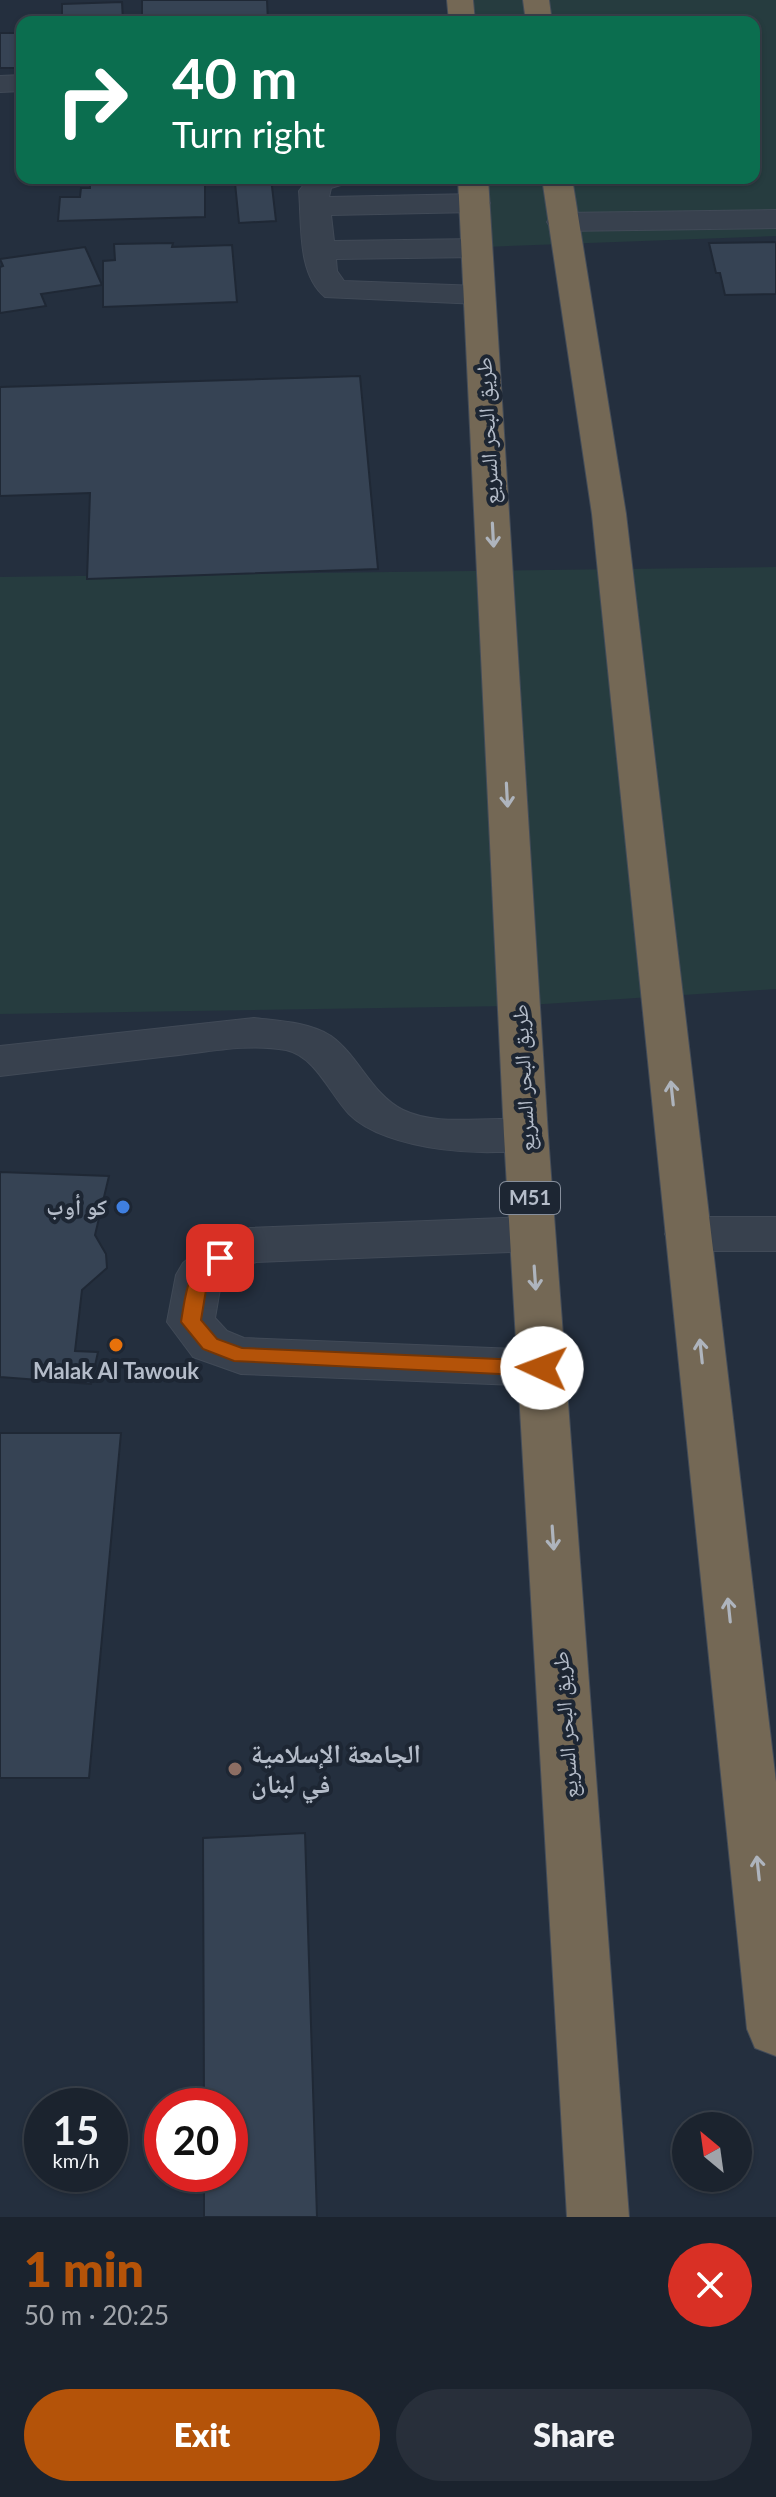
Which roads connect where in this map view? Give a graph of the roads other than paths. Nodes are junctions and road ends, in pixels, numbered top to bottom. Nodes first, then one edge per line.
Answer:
1 (319, 184) edge
2 (448, 184) edge
3 (558, 184) edge
4 (474, 187) edge
5 (316, 206) junction
6 (776, 219) edge
7 (562, 222) junction
8 (477, 248) junction
9 (320, 250) junction
10 (479, 295) junction
11 (0, 1061) edge
12 (526, 1135) junction
13 (532, 1234) junction
14 (688, 1234) junction
15 (776, 1234) edge
16 (542, 1368) junction
17 (776, 2029) edge
18 (598, 2217) edge

1 - 5 street
2 - 4 street
3 - 7 highway
4 - 5 street
4 - 8 highway, طريق البحر السريع / M51
5 - 9 street
6 - 7 street
14 -> 7 highway
8 - 9 street
8 - 10 highway, طريق البحر السريع / M51
9 - 10 street
10 -> 12 highway, طريق البحر السريع / M51
11 - 12 street
12 - 13 highway, طريق البحر السريع / M51
13 -> 16 highway, طريق البحر السريع / M51
13 - 16 street
14 - 15 street
17 -> 14 highway
16 -> 18 highway, طريق البحر السريع / M51

